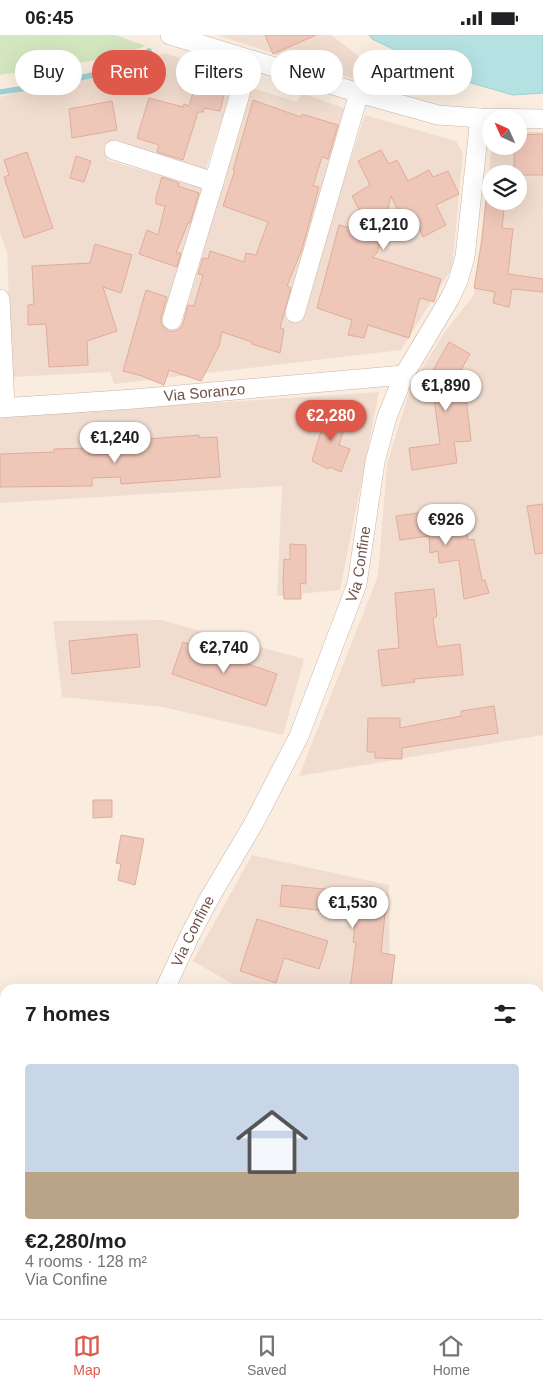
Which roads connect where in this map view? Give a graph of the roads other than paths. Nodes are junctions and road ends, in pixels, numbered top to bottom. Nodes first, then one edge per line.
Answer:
1 (174, 36) edge
2 (218, 50) edge
3 (261, 63) edge
4 (353, 91) edge
5 (240, 95) edge
6 (358, 95) edge
7 (366, 95) edge
8 (480, 118) junction
9 (543, 119) edge
10 (114, 150) dead end
11 (214, 182) junction
12 (0, 299) edge
13 (295, 313) dead end
14 (172, 320) dead end
15 (404, 375) junction
16 (2, 408) edge
17 (167, 984) edge

1 - 2 street
3 - 4 street
5 - 11 street
6 - 13 street
7 - 8 street
8 - 9 street
8 - 15 street, Via Confine
10 - 11 street
11 - 14 street
12 - 16 street, Via Soranzo
15 - 16 street, Via Soranzo
15 - 17 street, Via Confine

